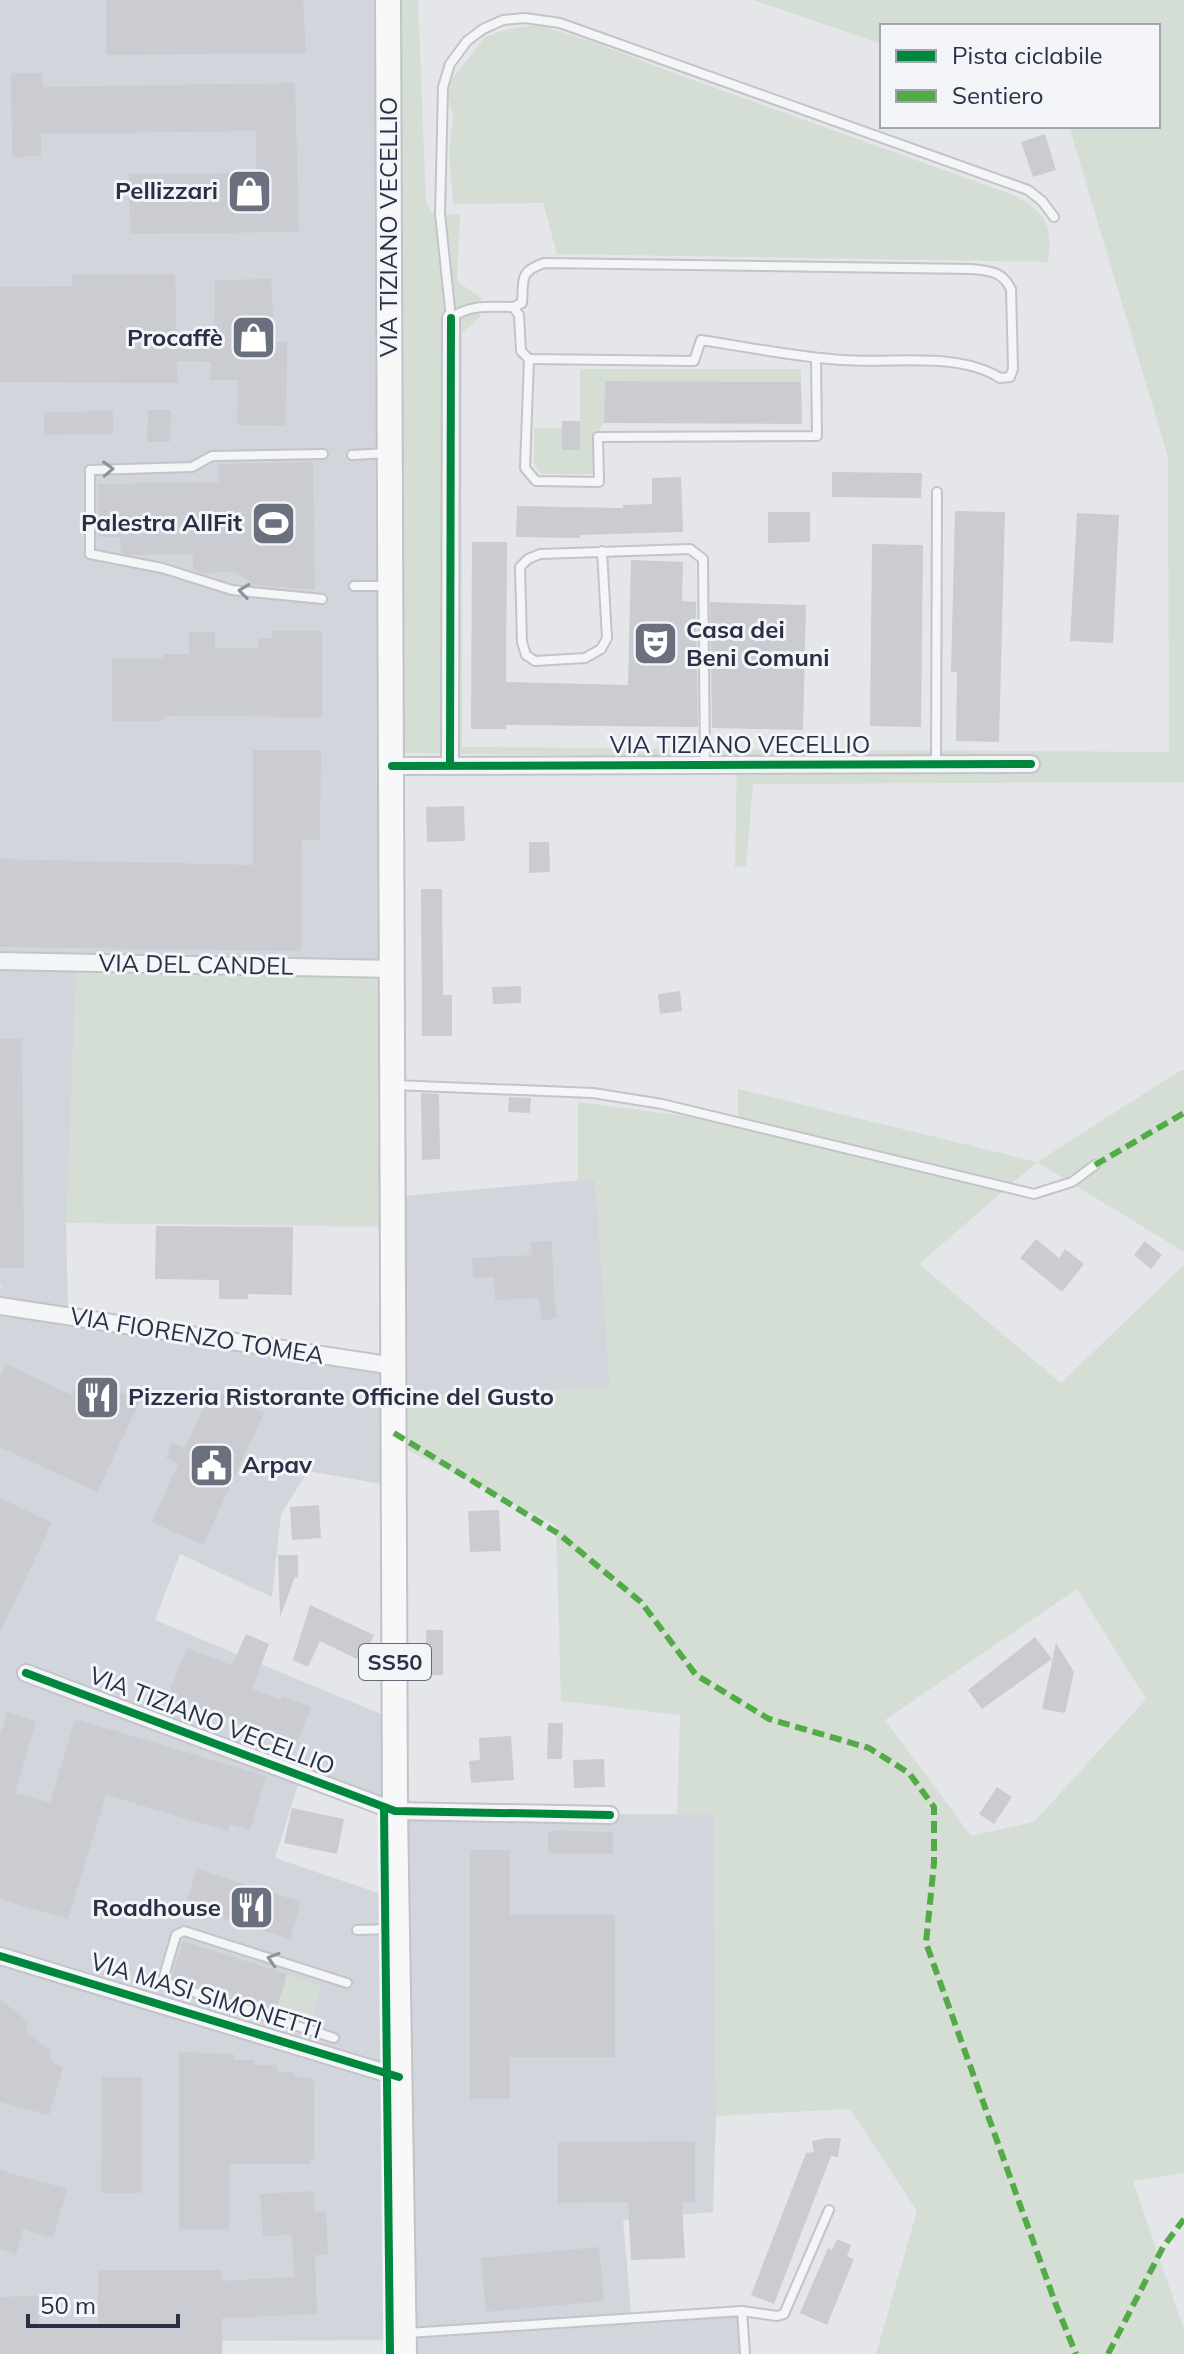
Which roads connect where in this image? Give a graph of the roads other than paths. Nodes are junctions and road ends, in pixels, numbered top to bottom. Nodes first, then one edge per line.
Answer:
1 (388, 0) edge
2 (1054, 217) dead end
3 (513, 307) junction
4 (451, 318) junction
5 (816, 358) junction
6 (529, 359) junction
7 (390, 453) junction
8 (323, 454) dead end
9 (352, 455) dead end
10 (937, 492) dead end
11 (602, 551) junction
12 (354, 586) dead end
13 (391, 586) junction
14 (322, 599) dead end
15 (1031, 764) dead end
16 (450, 765) junction
17 (705, 765) junction
18 (936, 765) junction
19 (392, 766) junction
20 (0, 961) edge
21 (393, 969) junction
22 (393, 1085) junction
23 (1095, 1165) dead end
24 (0, 1306) edge
25 (394, 1366) junction
26 (26, 1673) dead end
27 (395, 1811) junction
28 (610, 1815) dead end
29 (397, 1929) junction
30 (357, 1930) dead end
31 (0, 1956) edge
32 (347, 1983) dead end
33 (334, 2038) dead end
34 (399, 2077) junction
35 (829, 2210) dead end
36 (742, 2311) junction
37 (404, 2344) edge
38 (745, 2354) edge

1 - 7 main road, VIA TIZIANO VECELLIO
2 - 4 lane
3 - 4 lane
3 - 5 lane
3 - 6 lane
4 - 16 street
5 - 6 lane
5 - 6 lane
7 - 9 lane
7 - 13 main road, VIA TIZIANO VECELLIO
14 -> 8 lane
10 - 18 lane
11 - 11 lane
11 - 17 lane
12 - 13 lane
13 - 19 main road, VIA TIZIANO VECELLIO
15 - 18 street, VIA TIZIANO VECELLIO
16 - 17 street, VIA TIZIANO VECELLIO
16 - 19 street, VIA TIZIANO VECELLIO
17 - 18 street, VIA TIZIANO VECELLIO
19 - 21 main road, VIA TIZIANO VECELLIO
20 - 21 street, VIA DEL CANDEL
21 - 22 main road, VIA TIZIANO VECELLIO / SS50
22 - 23 lane
22 - 25 main road, VIA TIZIANO VECELLIO / SS50
24 - 25 street, VIA FIORENZO TOMEA
25 - 27 main road, VIA TIZIANO VECELLIO / SS50
26 - 27 street, VIA TIZIANO VECELLIO
27 - 28 street
27 - 29 main road, VIA TIZIANO VECELLIO / SS50
29 - 30 lane
29 - 34 main road, VIA TIZIANO VECELLIO / SS50
31 - 34 street, VIA MASI SIMONETTI
32 -> 33 lane
34 - 37 main road, VIA TIZIANO VECELLIO / SS50
35 - 36 lane
36 - 37 lane
36 - 38 lane

